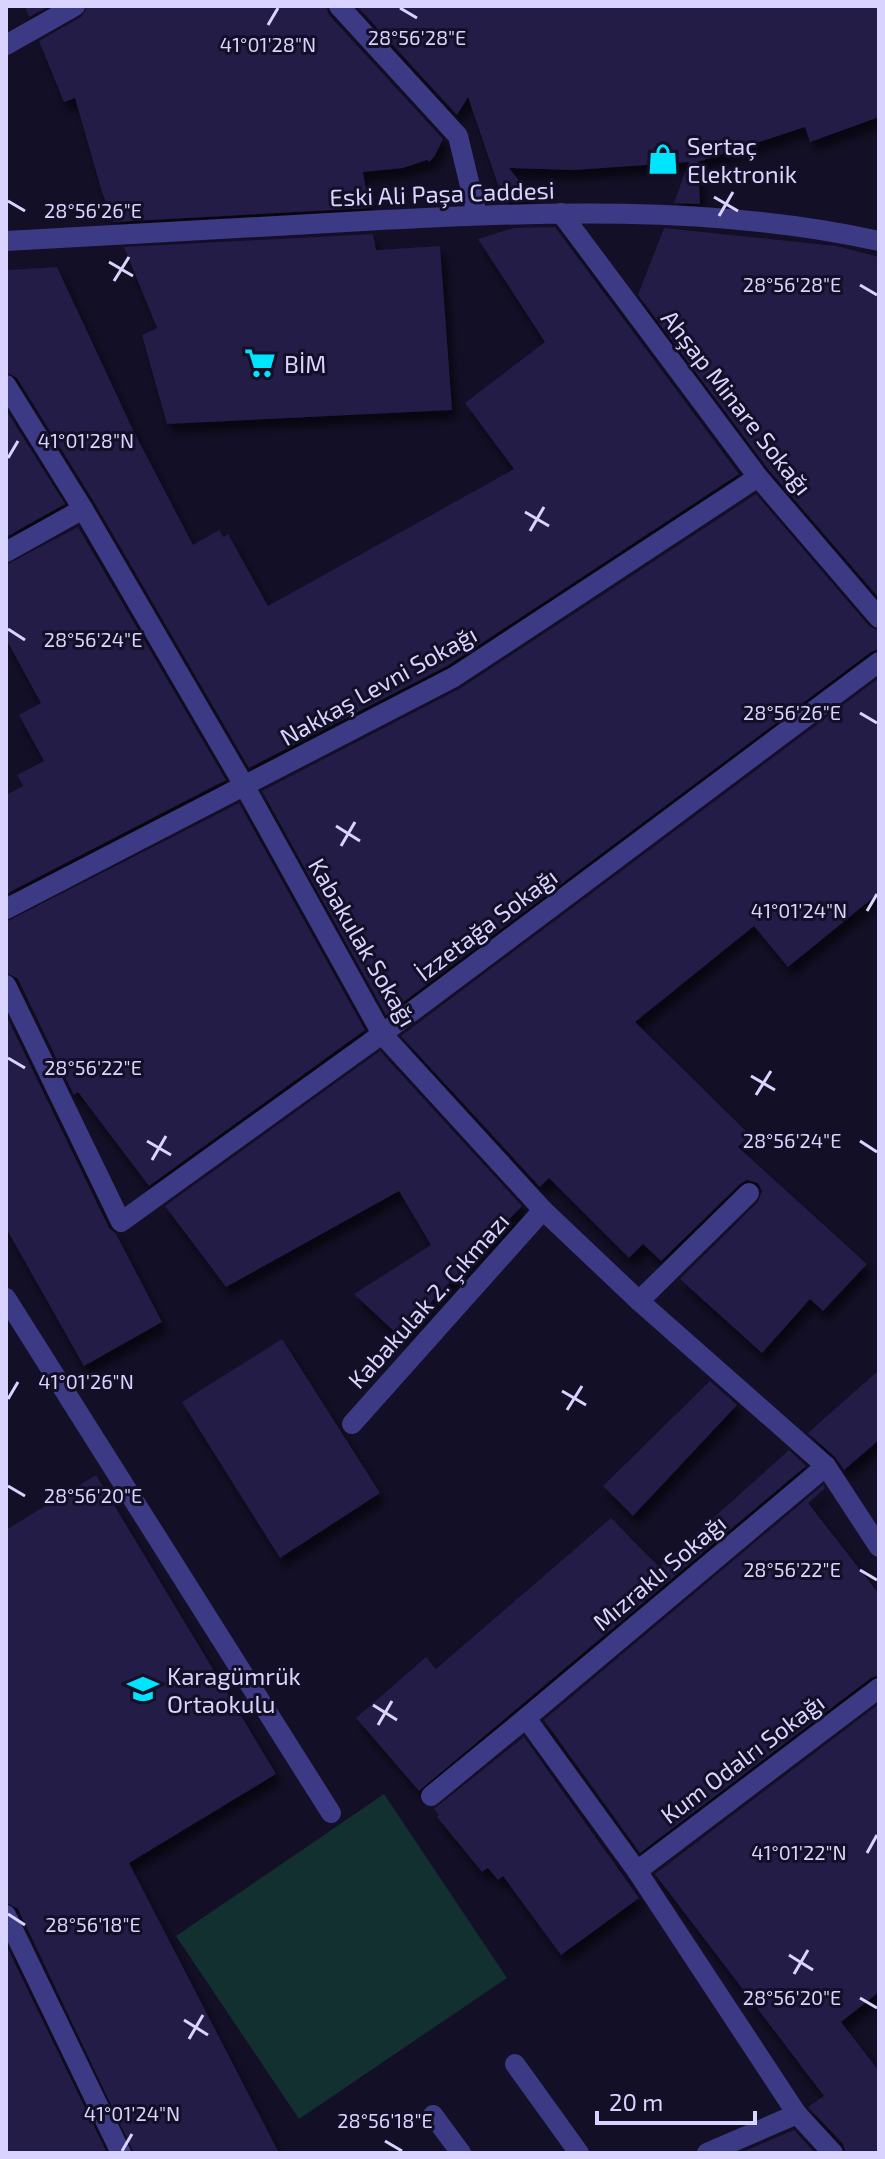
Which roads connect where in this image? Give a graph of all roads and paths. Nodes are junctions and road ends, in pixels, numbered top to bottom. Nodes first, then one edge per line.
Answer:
1 (75, 6) edge
2 (339, 6) edge
3 (6, 45) edge
4 (561, 213) junction
5 (477, 215) junction
6 (6, 241) edge
7 (879, 241) edge
8 (6, 385) edge
9 (758, 477) junction
10 (83, 509) junction
11 (6, 552) edge
12 (879, 618) edge
13 (879, 662) edge
14 (245, 787) junction
15 (6, 909) edge
16 (6, 985) edge
17 (382, 1034) junction
18 (749, 1193) dead end
19 (543, 1210) junction
20 (6, 1298) edge
21 (639, 1301) junction
22 (352, 1424) dead end
23 (826, 1466) junction
24 (879, 1547) edge
25 (879, 1688) edge
26 (526, 1718) junction
27 (431, 1796) dead end
28 (331, 1813) dead end
29 (637, 1871) junction
30 (6, 1915) edge
31 (515, 2064) dead end
32 (797, 2114) junction
33 (433, 2115) dead end
34 (121, 2153) edge
35 (461, 2153) edge
36 (579, 2153) edge
37 (707, 2153) edge
38 (833, 2153) edge

1 - 3 street
2 - 5 street
4 - 5 street, Eski Ali Paşa Caddesi
4 - 7 street, Eski Ali Paşa Caddesi
4 - 9 street, Ahşap Minare Sokağı
5 - 6 street, Eski Ali Paşa Caddesi
8 - 10 street, Kabakulak Sokağı
9 - 12 street, Ahşap Minare Sokağı
9 - 14 street, Nakkaş Levni Sokağı
10 - 11 street
10 - 14 street, Kabakulak Sokağı
13 - 17 street, İzzetağa Sokağı
14 - 15 street, Nakkaş Levni Sokağı
14 - 17 street, Kabakulak Sokağı
16 - 17 street, İzzetağa Sokağı
17 - 19 street, Kabakulak Sokağı
18 - 21 street
19 - 21 street, Kabakulak Sokağı
19 - 22 street, Kabakulak 2. Çıkmazı
20 - 28 street
21 - 23 street, Kabakulak Sokağı
23 - 24 street, Kabakulak Sokağı
23 - 26 street, Mızraklı Sokağı
25 - 29 street, Kum Odalrı Sokağı
26 - 27 street, Mızraklı Sokağı
26 - 29 street
29 - 32 street
30 - 34 street
31 - 36 street
32 - 37 street
32 - 38 street
33 - 35 street

